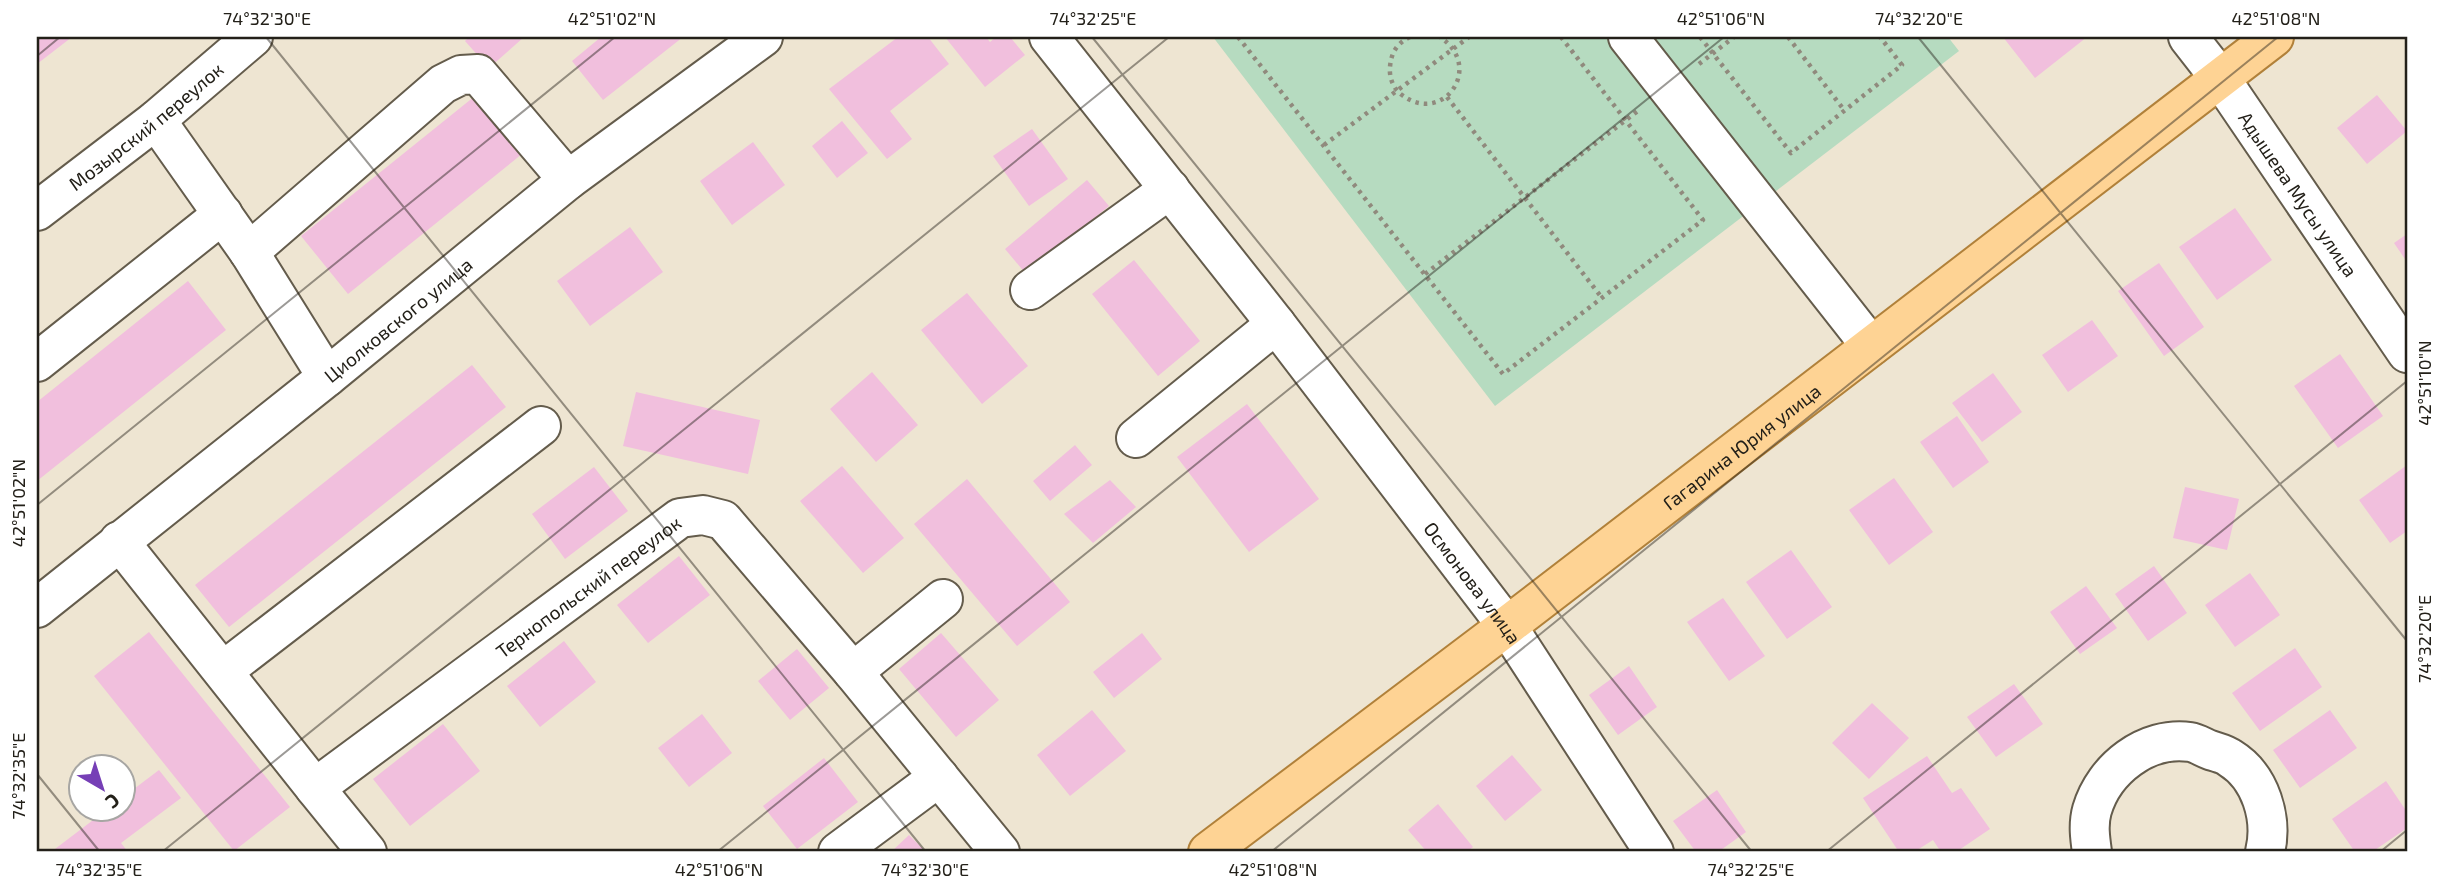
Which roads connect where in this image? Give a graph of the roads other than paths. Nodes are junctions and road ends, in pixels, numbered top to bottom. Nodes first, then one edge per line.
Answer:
1 (253, 37) edge
2 (763, 37) edge
3 (1049, 37) edge
4 (1628, 37) edge
5 (2188, 37) edge
6 (2274, 37) edge
7 (2220, 78) junction
8 (156, 120) junction
9 (568, 180) junction
10 (1170, 189) junction
11 (37, 211) edge
12 (223, 214) junction
13 (249, 252) junction
14 (1030, 290) dead end
15 (1276, 324) junction
16 (1871, 346) junction
17 (2407, 353) edge
18 (37, 362) edge
19 (327, 377) junction
20 (541, 426) dead end
21 (1136, 438) dead end
22 (119, 541) junction
23 (943, 599) dead end
24 (37, 608) edge
25 (1507, 626) junction
26 (223, 671) junction
27 (853, 672) junction
28 (939, 777) junction
29 (316, 788) junction
30 (1226, 847) edge
31 (367, 852) edge
32 (838, 852) edge
33 (1000, 852) edge
34 (1654, 852) edge
35 (2092, 852) edge
36 (2265, 852) edge

1 - 8 street, Мозырский переулок
2 - 9 street, Циолковского улица
3 - 10 street, Осмонова улица
4 - 16 street
5 - 7 street, Адышева Мусы улица
6 - 7 main road, Гагарина Юрия улица
7 - 16 main road, Гагарина Юрия улица
7 - 17 street, Адышева Мусы улица
8 - 11 street, Мозырский переулок
8 - 12 street
9 - 13 street
9 - 19 street, Циолковского улица
10 - 14 street
10 - 15 street, Осмонова улица
12 - 13 street
12 - 18 street
13 - 19 street
15 - 21 street
15 - 25 street, Осмонова улица
16 - 25 main road, Гагарина Юрия улица
19 - 22 street, Циолковского улица
20 - 26 street
22 - 24 street, Циолковского улица
22 - 26 street
23 - 27 street
25 - 30 main road, Гагарина Юрия улица
25 - 34 street, Осмонова улица
26 - 29 street
27 - 28 street, Тернопольский переулок
27 - 29 street, Тернопольский переулок
28 - 32 street
28 - 33 street, Тернопольский переулок
29 - 31 street
35 - 36 street

